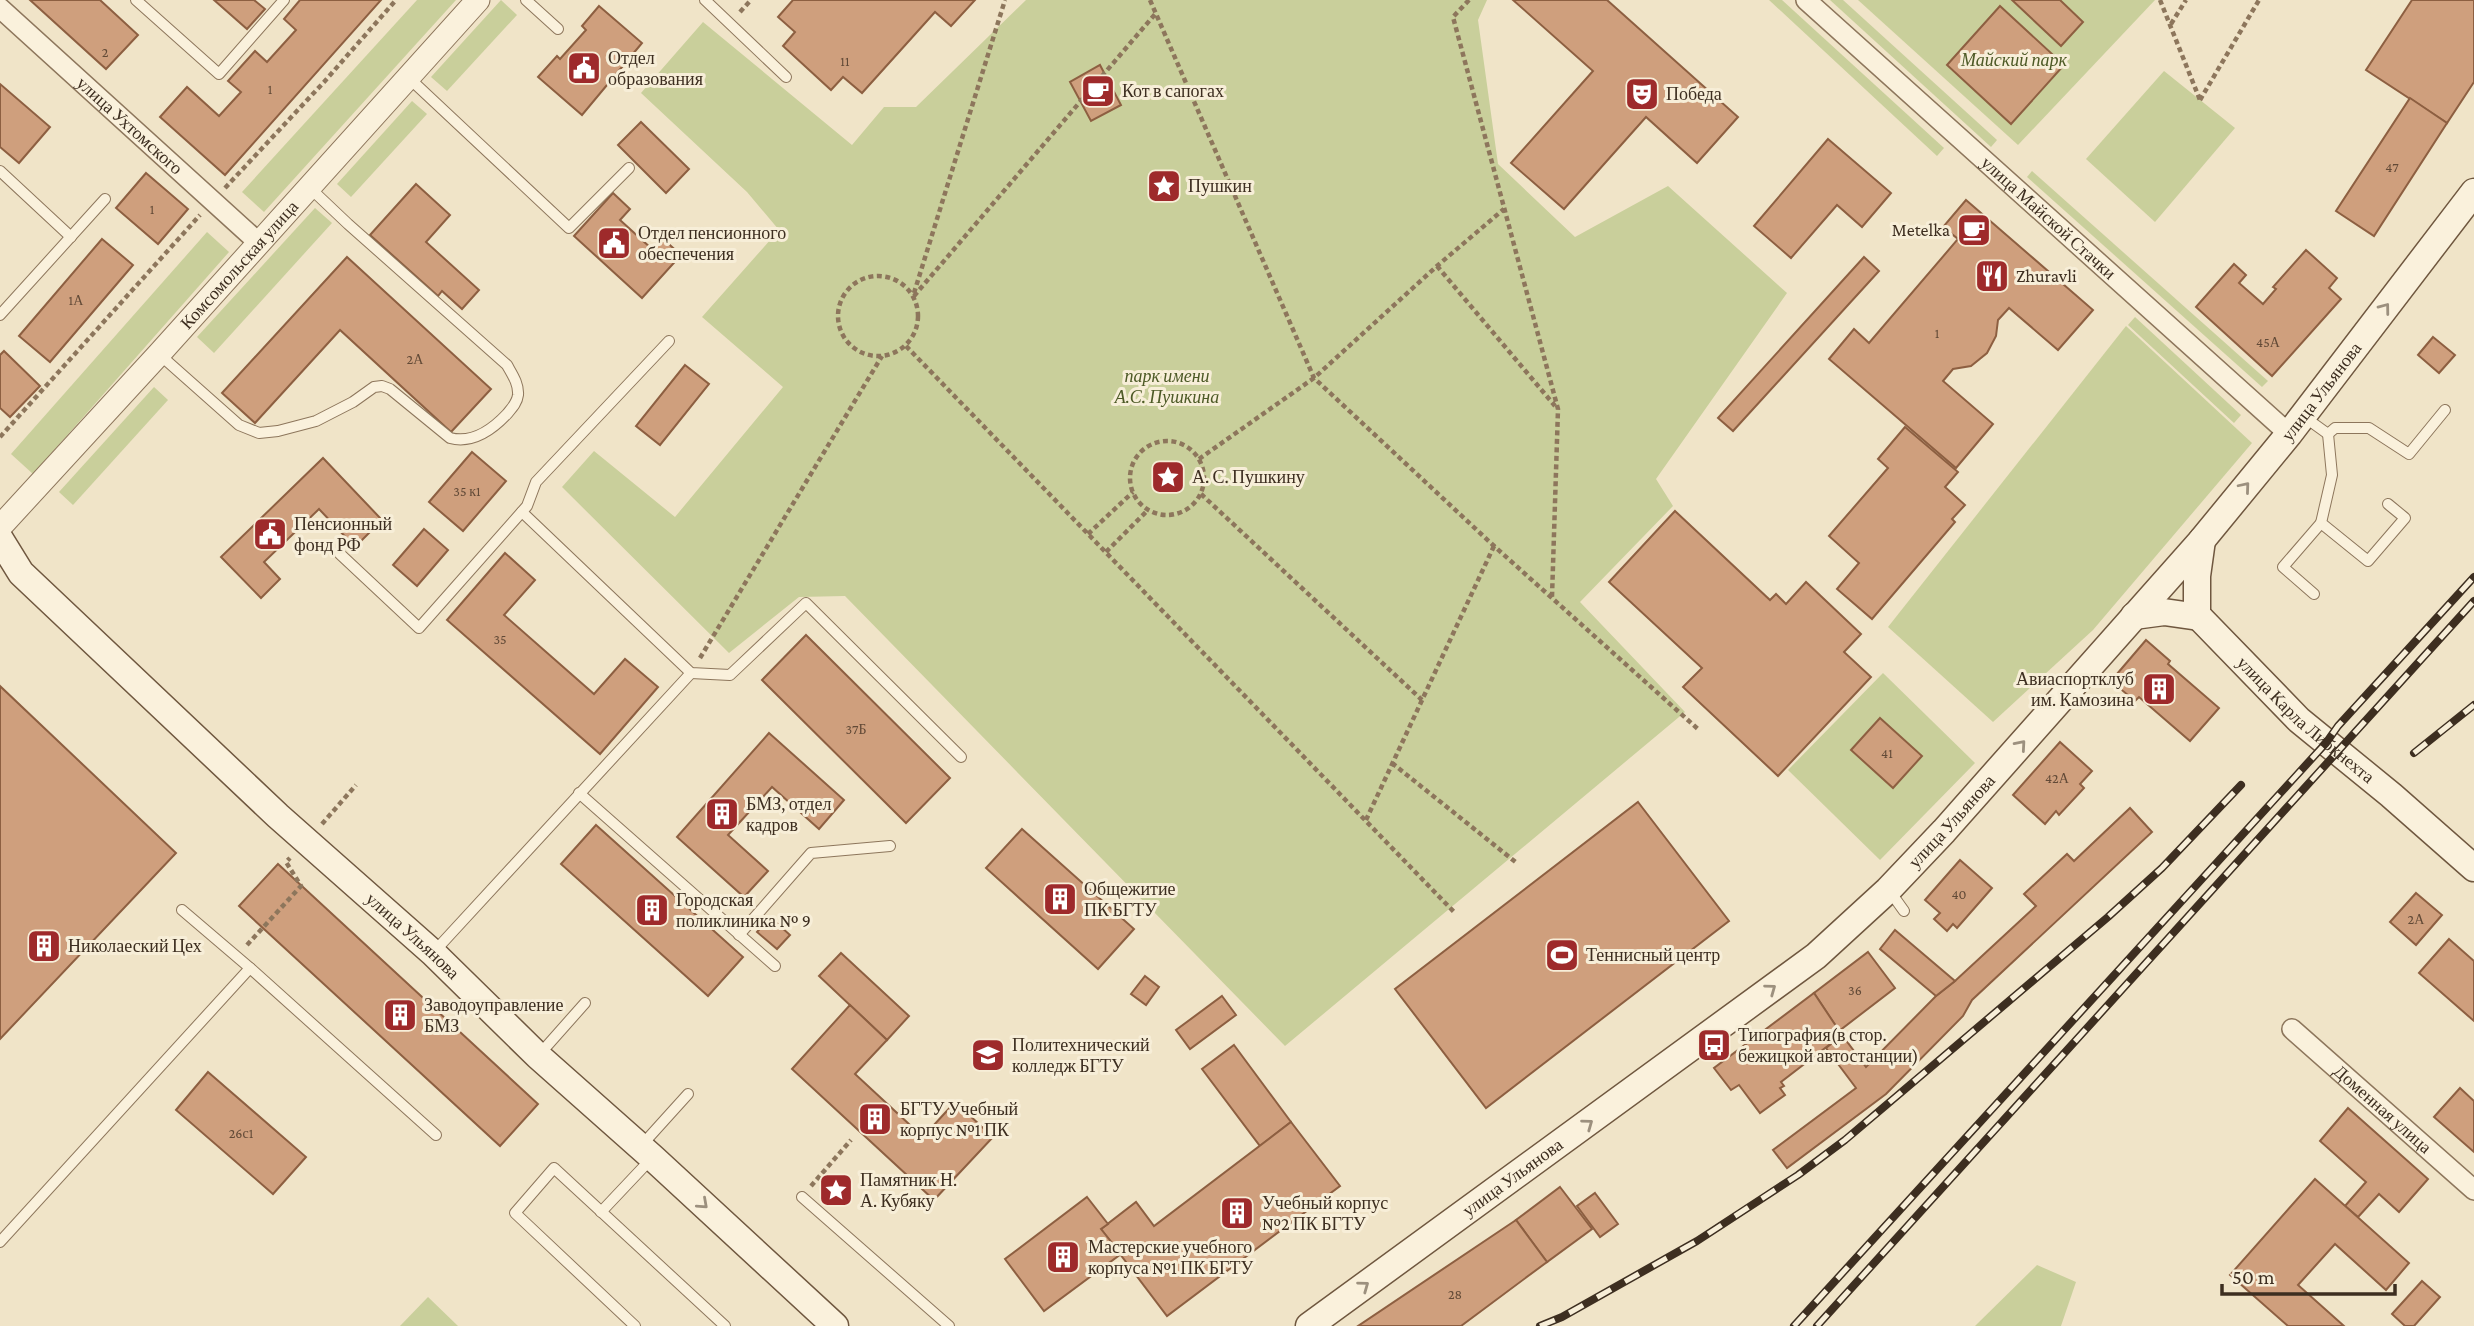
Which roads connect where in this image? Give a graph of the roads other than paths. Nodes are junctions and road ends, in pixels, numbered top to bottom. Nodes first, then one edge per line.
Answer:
1 (136, 0) edge
2 (284, 0) edge
3 (478, 0) edge
4 (526, 0) edge
5 (705, 0) edge
6 (1806, 0) edge
7 (0, 8) edge
8 (558, 29) dead end
9 (786, 77) dead end
10 (408, 78) junction
11 (629, 168) dead end
12 (0, 171) edge
13 (310, 188) junction
14 (2474, 192) edge
15 (105, 199) dead end
16 (71, 237) junction
17 (259, 243) junction
18 (0, 314) edge
19 (669, 341) dead end
20 (159, 354) junction
21 (2445, 410) dead end
22 (2296, 425) junction
23 (2328, 434) junction
24 (2388, 504) dead end
25 (522, 512) junction
26 (2321, 523) junction
27 (0, 527) edge
28 (0, 539) edge
29 (2202, 540) junction
30 (340, 554) dead end
31 (2314, 594) dead end
32 (2198, 614) junction
33 (2134, 616) junction
34 (691, 673) junction
35 (961, 757) dead end
36 (579, 793) junction
37 (890, 845) dead end
38 (2474, 868) edge
39 (1888, 890) junction
40 (182, 911) dead end
41 (1904, 911) dead end
42 (739, 935) junction
43 (433, 953) junction
44 (775, 966) dead end
45 (250, 968) junction
46 (585, 1003) dead end
47 (2292, 1029) dead end
48 (538, 1056) junction
49 (688, 1094) dead end
50 (436, 1135) dead end
51 (646, 1153) junction
52 (2474, 1190) edge
53 (802, 1197) road end
54 (601, 1212) junction
55 (0, 1242) edge
56 (635, 1326) edge
57 (725, 1326) edge
58 (835, 1326) edge
59 (949, 1326) edge
60 (1308, 1326) edge

1 - 2 lane
3 - 10 street, Комсомольская улица
4 - 8 lane
5 - 9 lane
6 - 22 street, улица Майской Стачки
7 - 17 street, улица Ухтомского
10 - 11 lane
10 - 13 street, Комсомольская улица
12 - 16 lane
13 - 17 street, Комсомольская улица
13 - 20 lane
22 -> 14 main road, улица Ульянова
15 - 16 lane
16 - 18 lane
17 - 20 street, Комсомольская улица
19 - 25 lane
20 - 27 street, Комсомольская улица
21 - 23 lane
22 - 23 lane
29 -> 22 main road, улица Ульянова
23 - 26 lane
24 - 26 lane
25 - 30 lane
25 - 34 lane
26 - 31 lane
28 - 43 main road, улица Ульянова
29 - 32 main road
29 - 33 main road, улица Ульянова
32 - 33 main road
32 - 38 main road, улица Карла Либкнехта
39 -> 33 main road, улица Ульянова
34 - 35 lane
34 - 36 lane
36 - 42 lane
36 - 43 lane
37 - 42 lane
39 - 41 lane
60 -> 39 main road, улица Ульянова
40 - 45 lane
42 - 44 lane
43 - 48 main road, улица Ульянова
45 - 50 lane
45 - 55 lane
46 - 48 lane
47 - 52 street, Доменная улица
48 - 51 main road, улица Ульянова
49 - 51 lane
51 - 54 lane
51 -> 58 main road, улица Ульянова
53 - 59 lane
54 - 56 lane
54 - 57 lane

